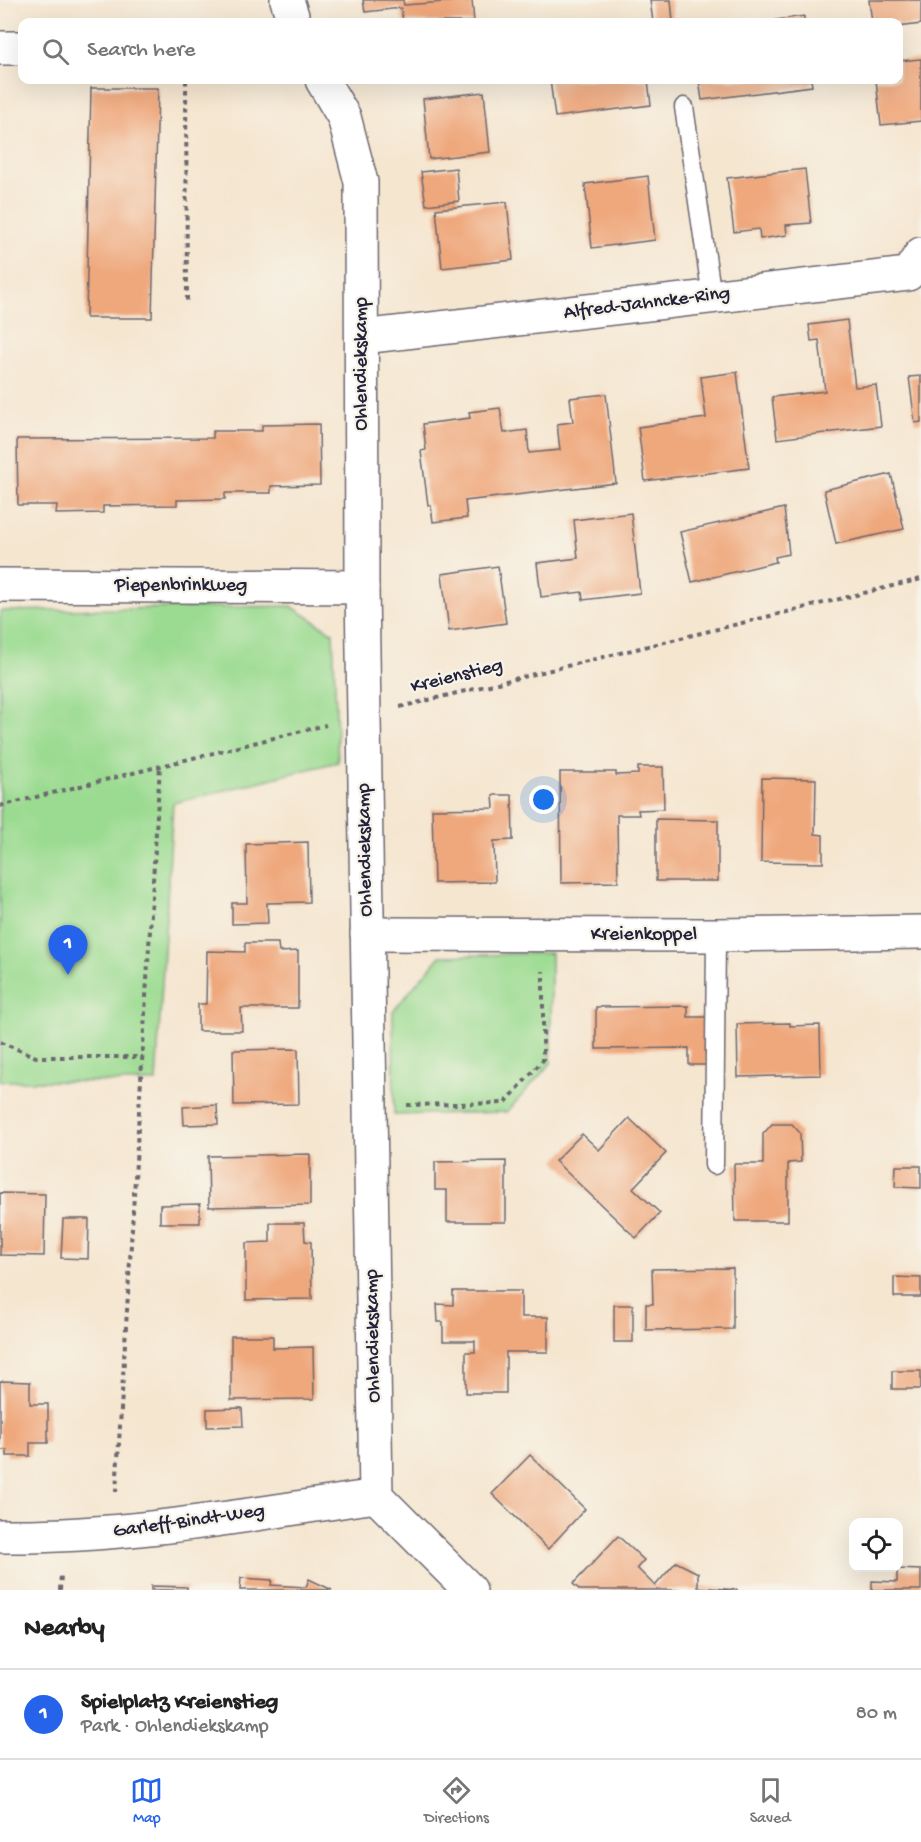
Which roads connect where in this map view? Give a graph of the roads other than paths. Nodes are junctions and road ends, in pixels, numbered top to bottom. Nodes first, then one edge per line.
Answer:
1 (287, 0) edge
2 (293, 18) edge
3 (0, 48) edge
4 (18, 48) edge
5 (323, 84) edge
6 (684, 107) dead end
7 (921, 254) edge
8 (712, 297) junction
9 (362, 338) junction
10 (0, 585) edge
11 (362, 588) junction
12 (921, 932) edge
13 (367, 934) junction
14 (716, 935) junction
15 (714, 1165) dead end
16 (376, 1496) junction
17 (0, 1536) edge
18 (470, 1590) edge

1 - 2 street
3 - 4 street
5 - 9 street, Ohlendiekskamp
6 - 8 lane
7 - 8 street, Alfred-Jahncke-Ring
8 - 9 street, Alfred-Jahncke-Ring
9 - 11 street, Ohlendiekskamp
10 - 11 street, Piepenbrinkweg
11 - 13 street, Ohlendiekskamp
12 - 14 street, Kreienkoppel
13 - 14 street, Kreienkoppel
13 - 16 street, Ohlendiekskamp
14 - 15 lane
16 - 17 street, Garleff-Bindt-Weg
16 - 18 street

